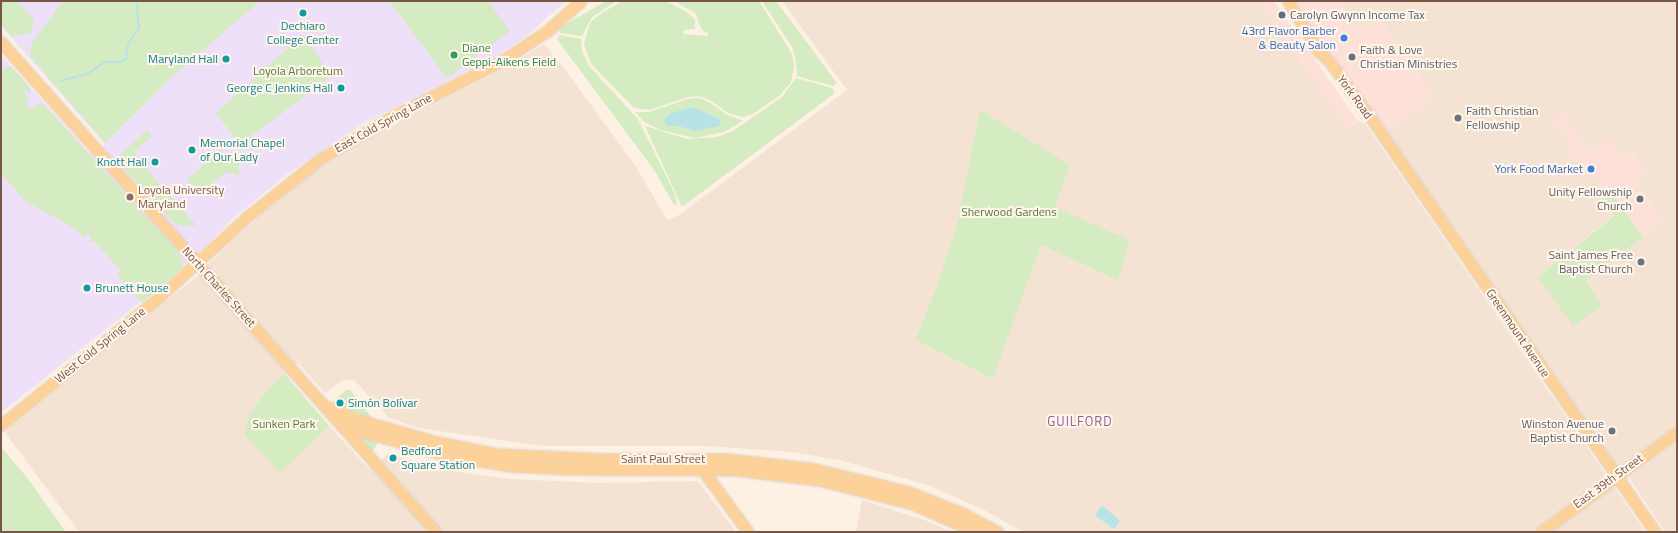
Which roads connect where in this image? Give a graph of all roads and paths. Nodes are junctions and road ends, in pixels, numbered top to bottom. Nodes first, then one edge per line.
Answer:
1 (581, 1) edge
2 (1288, 1) edge
3 (1, 42) edge
4 (1381, 134) joint
5 (198, 264) junction
6 (324, 405) junction
7 (1, 425) edge
8 (342, 426) junction
9 (1677, 432) edge
10 (694, 458) junction
11 (535, 463) junction
12 (701, 469) junction
13 (1616, 475) junction
14 (436, 532) edge
15 (748, 532) edge
16 (976, 532) edge
17 (998, 532) edge
18 (1541, 532) edge
19 (1655, 532) edge

1 - 5 main road, East Cold Spring Lane
2 - 4 main road, York Road
3 - 5 main road, North Charles Street
4 - 13 main road, Greenmount Avenue
5 - 6 main road, North Charles Street
5 - 7 main road, West Cold Spring Lane
6 - 8 main road, North Charles Street
6 - 11 main road, Saint Paul Street
8 - 11 main road, Saint Paul Street
8 - 14 main road, North Charles Street
9 - 13 main road, East 39th Street
10 - 11 main road, Saint Paul Street
10 - 12 main road
10 - 17 main road, Saint Paul Street
11 - 12 main road, Saint Paul Street
12 - 15 main road
12 - 16 main road, Saint Paul Street
13 - 18 main road, East 39th Street
13 - 19 main road, Greenmount Avenue

